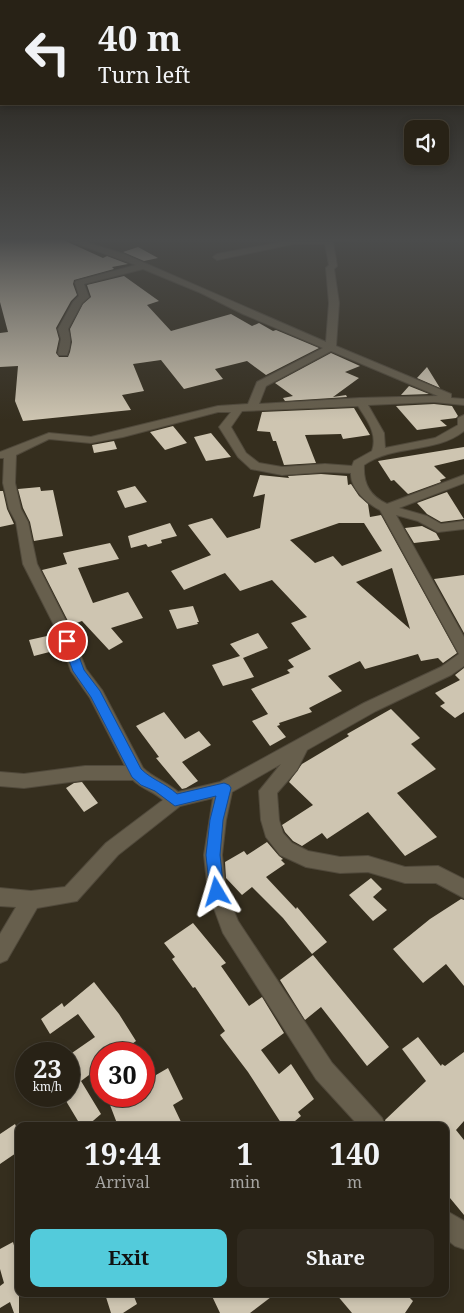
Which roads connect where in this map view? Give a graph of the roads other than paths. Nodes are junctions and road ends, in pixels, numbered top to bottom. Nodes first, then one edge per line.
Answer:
1 (81, 299) edge
2 (221, 299) edge
3 (334, 299) edge
4 (332, 347) junction
5 (63, 353) dead end
6 (360, 401) junction
7 (464, 404) edge
8 (252, 407) junction
9 (239, 408) junction
10 (464, 418) edge
11 (460, 434) edge
12 (376, 453) junction
13 (5, 455) edge
14 (358, 470) junction
15 (464, 479) edge
16 (386, 509) junction
17 (464, 525) edge
18 (464, 650) edge
19 (464, 658) edge
20 (301, 747) junction
21 (137, 773) junction
22 (0, 779) edge
23 (224, 788) junction
24 (175, 800) junction
25 (464, 889) edge
26 (0, 897) edge
27 (31, 900) junction
28 (0, 953) edge
29 (370, 1122) edge
30 (449, 1225) edge
31 (464, 1237) edge

1 - 5 street
2 - 4 street
3 - 4 street
4 - 7 street
4 - 8 street
6 - 7 street
6 - 8 street
6 - 12 street
8 - 9 street
9 - 13 street
9 - 14 street
10 - 11 street
11 - 12 street
12 - 14 street
13 - 21 street
14 - 16 street
15 - 16 street
16 - 17 street
16 - 18 street
19 - 20 street
20 - 23 street
20 - 25 street
21 - 22 street
21 - 24 street
23 - 24 street
23 - 29 street
24 - 27 street
26 - 27 street
27 - 28 street
30 - 31 street

